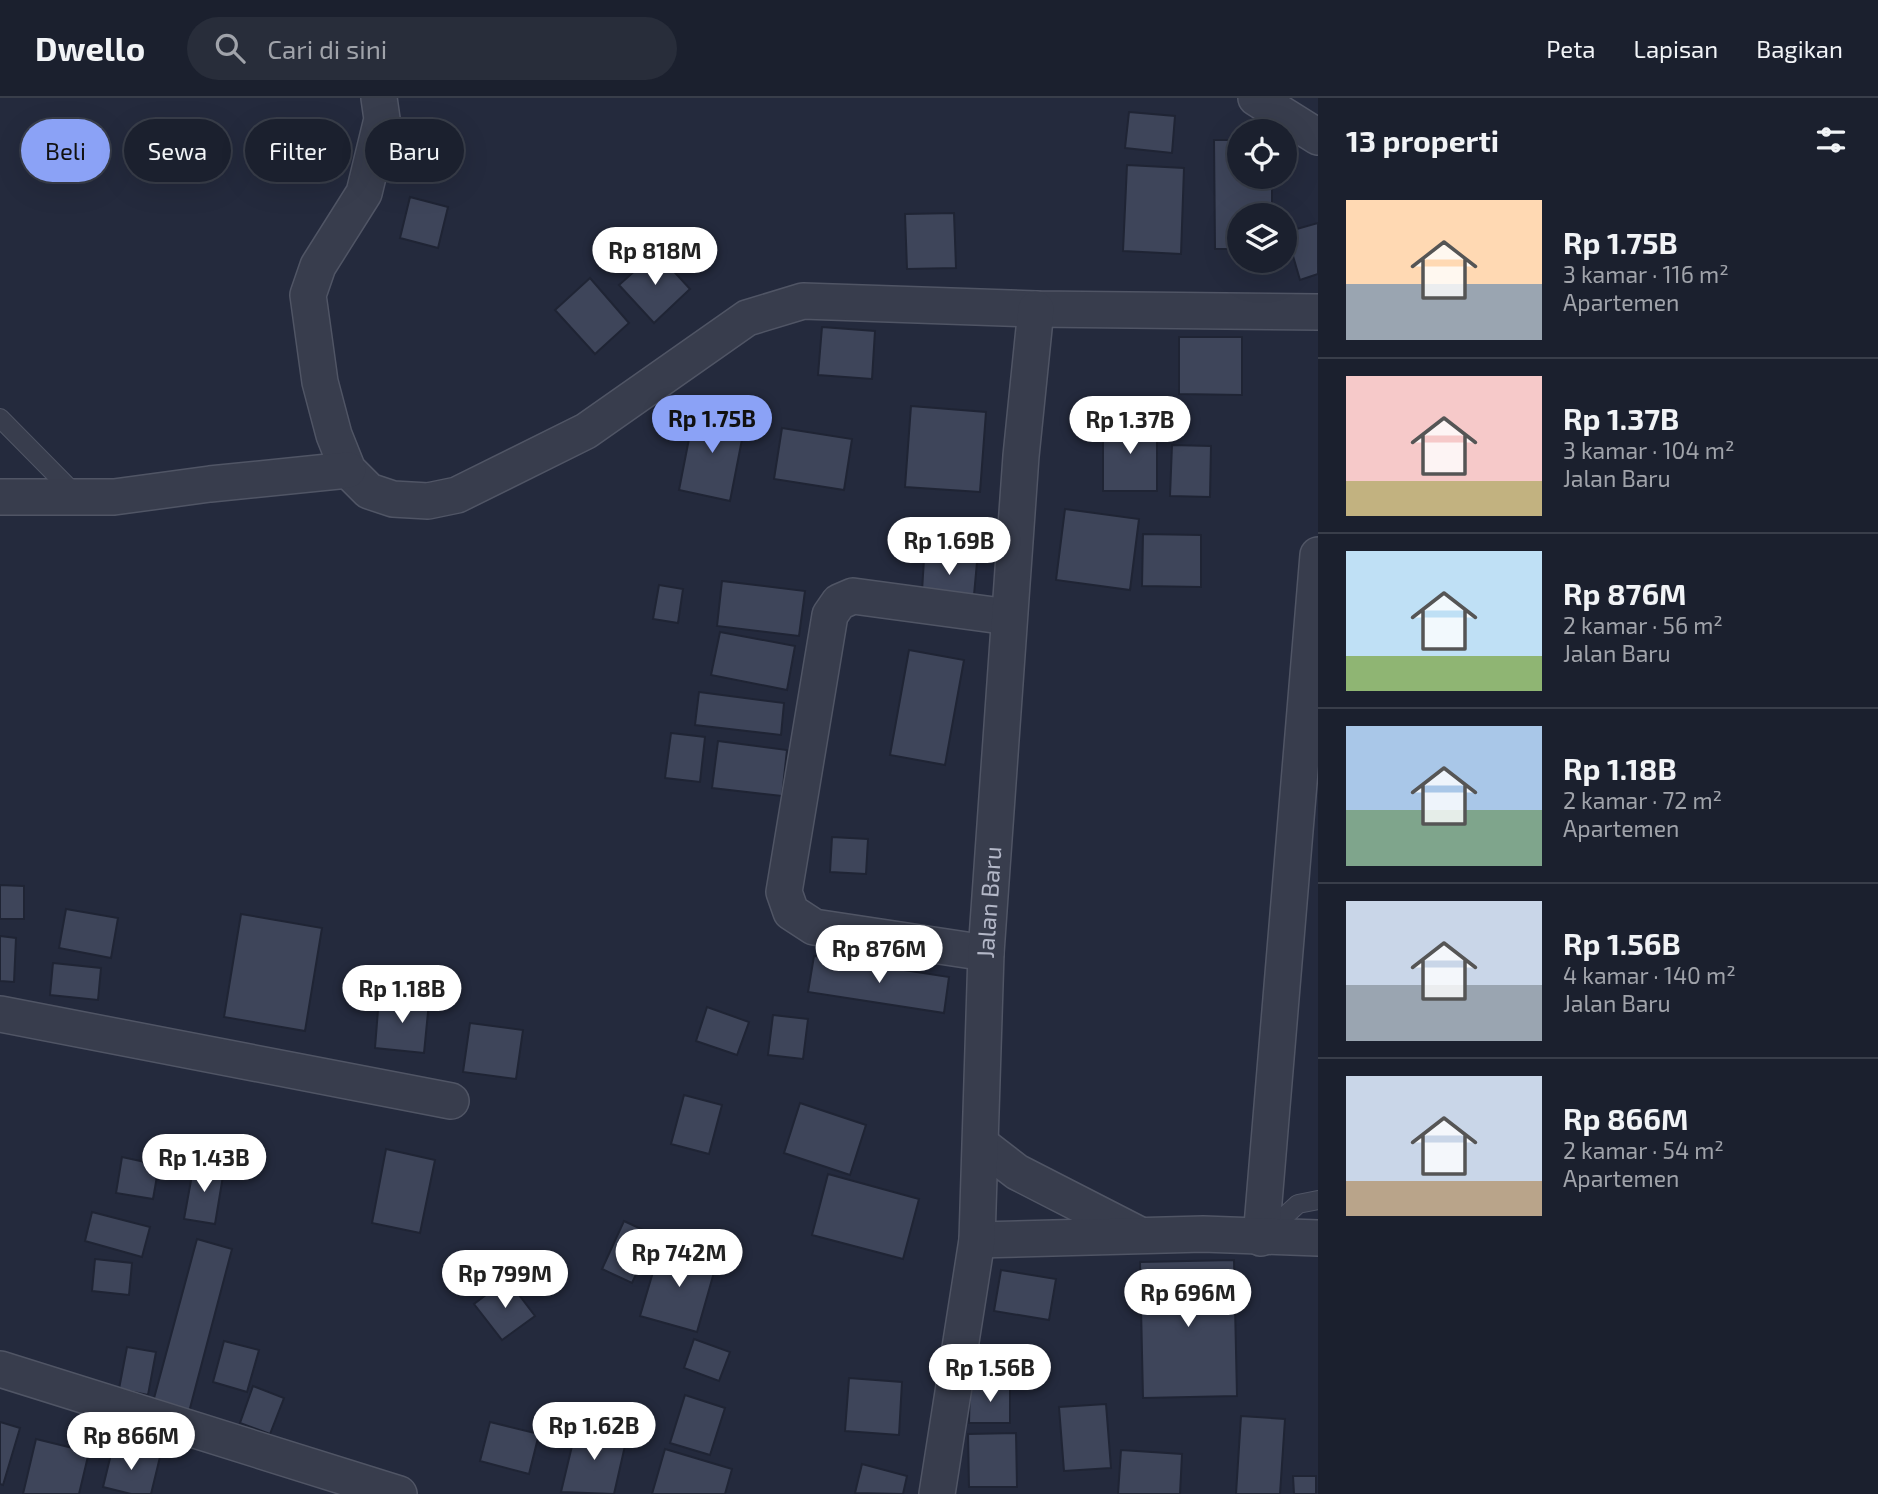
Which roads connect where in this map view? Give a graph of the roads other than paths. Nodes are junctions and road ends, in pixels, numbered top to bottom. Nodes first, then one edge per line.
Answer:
1 (379, 98) edge
2 (1256, 98) edge
3 (1318, 137) edge
4 (1036, 309) junction
5 (1318, 312) edge
6 (0, 418) edge
7 (348, 470) junction
8 (0, 497) edge
9 (78, 497) junction
10 (1318, 555) edge
11 (1009, 617) junction
12 (986, 953) junction
13 (0, 1014) edge
14 (451, 1101) dead end
15 (982, 1145) junction
16 (1318, 1200) edge
17 (1139, 1235) junction
18 (1261, 1238) junction
19 (1318, 1238) edge
20 (977, 1240) junction
21 (0, 1369) edge
22 (399, 1494) edge
23 (937, 1494) edge

1 - 7 street
2 - 3 street
4 - 5 street
4 - 7 street
4 - 11 street, Jalan Baru
6 - 9 lane
7 - 9 street
8 - 9 street
10 - 18 street
11 - 12 street, Jalan Baru
11 - 12 street
12 - 15 street, Jalan Baru
13 - 14 street
15 - 17 street
15 - 20 street, Jalan Baru
16 - 18 lane
17 - 18 street
17 - 20 street
18 - 19 street
20 - 23 street, Jalan Baru
21 - 22 street

